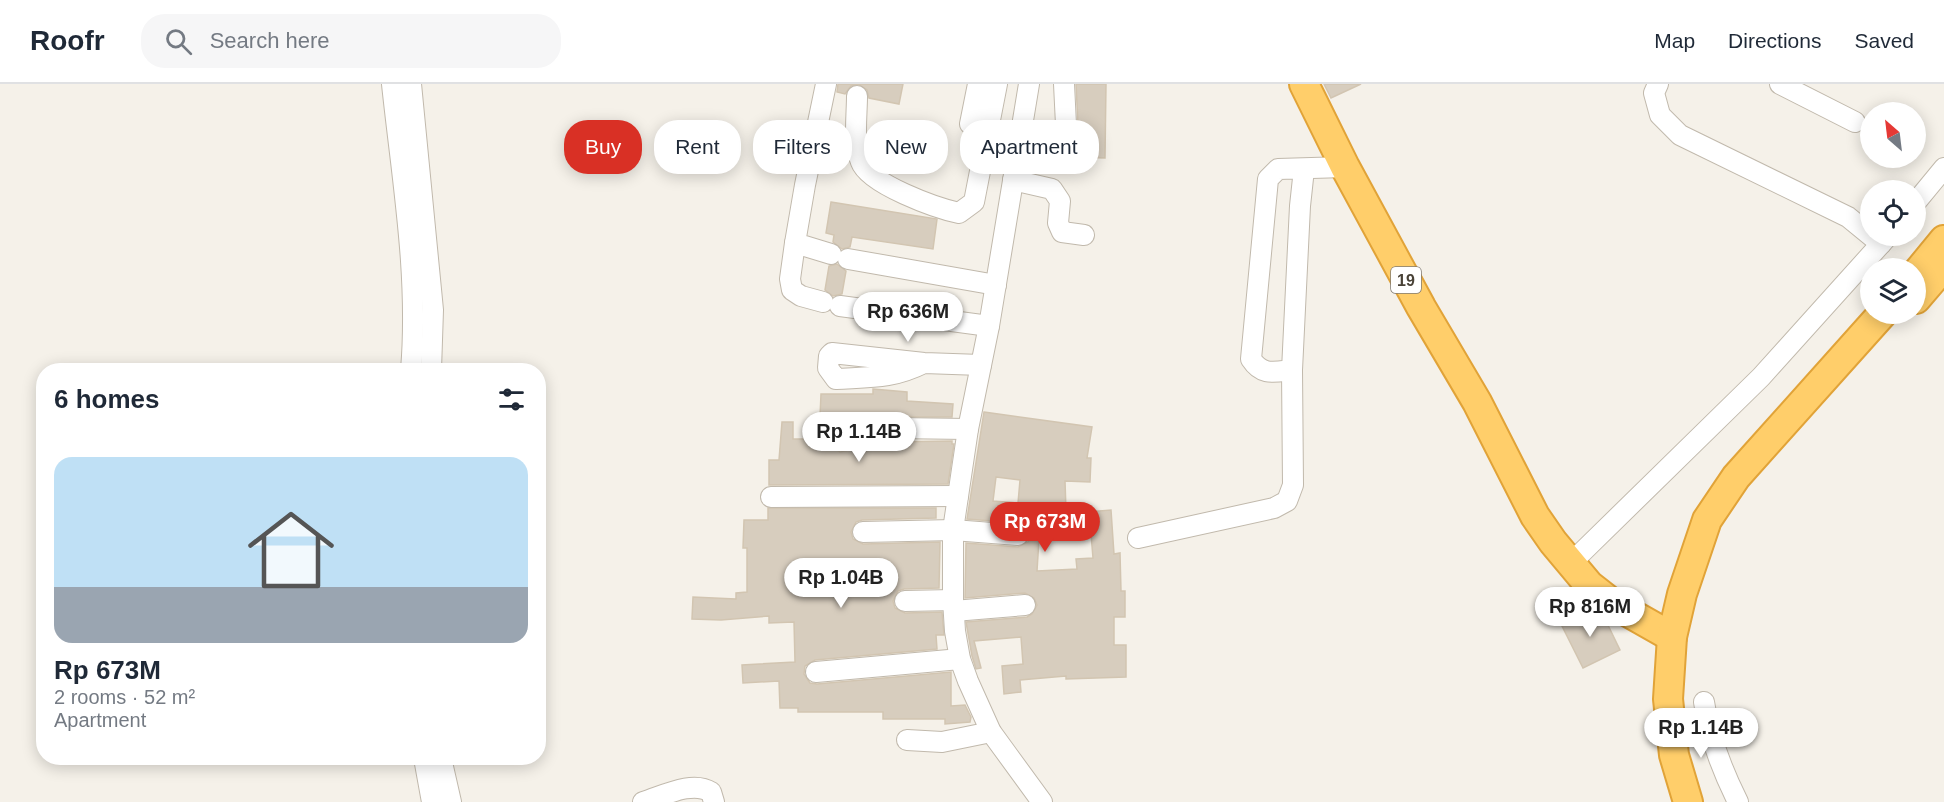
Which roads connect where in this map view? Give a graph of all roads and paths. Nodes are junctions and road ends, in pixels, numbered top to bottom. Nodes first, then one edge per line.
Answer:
1 (392, 84) edge
2 (411, 84) edge
3 (826, 84) edge
4 (978, 84) edge
5 (998, 84) edge
6 (1029, 84) edge
7 (1064, 84) edge
8 (1304, 84) edge
9 (1659, 84) edge
10 (1780, 84) edge
11 (857, 96) dead end
12 (971, 120) edge
13 (1066, 120) edge
14 (1856, 122) dead end
15 (1346, 167) junction
16 (1944, 168) edge
17 (1304, 169) junction
18 (1013, 180) junction
19 (1926, 190) edge
20 (1860, 224) edge
21 (1084, 235) dead end
22 (1944, 240) edge
23 (795, 243) junction
24 (1880, 246) edge
25 (1926, 262) edge
26 (1944, 266) edge
27 (996, 285) junction
28 (1926, 287) edge
29 (423, 309) junction
30 (1873, 324) edge
31 (1894, 324) edge
32 (989, 326) junction
33 (412, 363) edge
34 (430, 363) edge
35 (924, 363) dead end
36 (981, 365) junction
37 (1292, 370) junction
38 (968, 429) junction
39 (843, 440) dead end
40 (958, 496) junction
41 (771, 497) dead end
42 (953, 530) junction
43 (863, 532) dead end
44 (1018, 535) dead end
45 (1138, 538) dead end
46 (1570, 563) junction
47 (1691, 568) junction
48 (905, 602) dead end
49 (1025, 605) dead end
50 (953, 606) junction
51 (1672, 637) junction
52 (960, 659) junction
53 (816, 672) dead end
54 (1704, 702) dead end
55 (992, 732) junction
56 (907, 740) dead end
57 (424, 765) edge
58 (443, 765) edge
59 (432, 802) edge
60 (451, 802) edge
61 (644, 802) edge
62 (714, 802) edge
63 (1042, 802) edge
64 (1688, 802) edge
65 (1738, 802) edge

1 - 29 street
2 - 29 street
3 - 23 street
4 - 12 street
5 - 11 street
6 - 18 street
7 - 13 street
8 - 15 highway, 19
9 - 20 street
10 - 14 street
15 - 17 street
15 - 46 highway, 19
16 - 19 street
17 - 37 street
17 - 37 street
18 - 21 street
18 - 27 street
22 - 25 highway
23 - 27 street
23 - 32 street
24 - 46 street
26 - 28 highway
27 - 32 street
29 - 33 street
29 - 34 street
30 - 47 highway
31 - 47 highway
32 - 36 street
35 - 36 street
36 - 38 street
37 - 45 street
38 - 39 street
38 - 40 street
40 - 41 street
40 - 42 street
42 - 43 street
42 - 44 street
42 - 50 street
46 - 51 highway, 19
47 - 51 highway
48 - 50 street
49 - 50 street
50 - 52 street
51 - 64 highway
52 - 53 street
52 - 55 street
54 - 65 street
55 - 56 street
55 - 63 street
57 - 59 street
58 - 60 street
61 - 62 street

